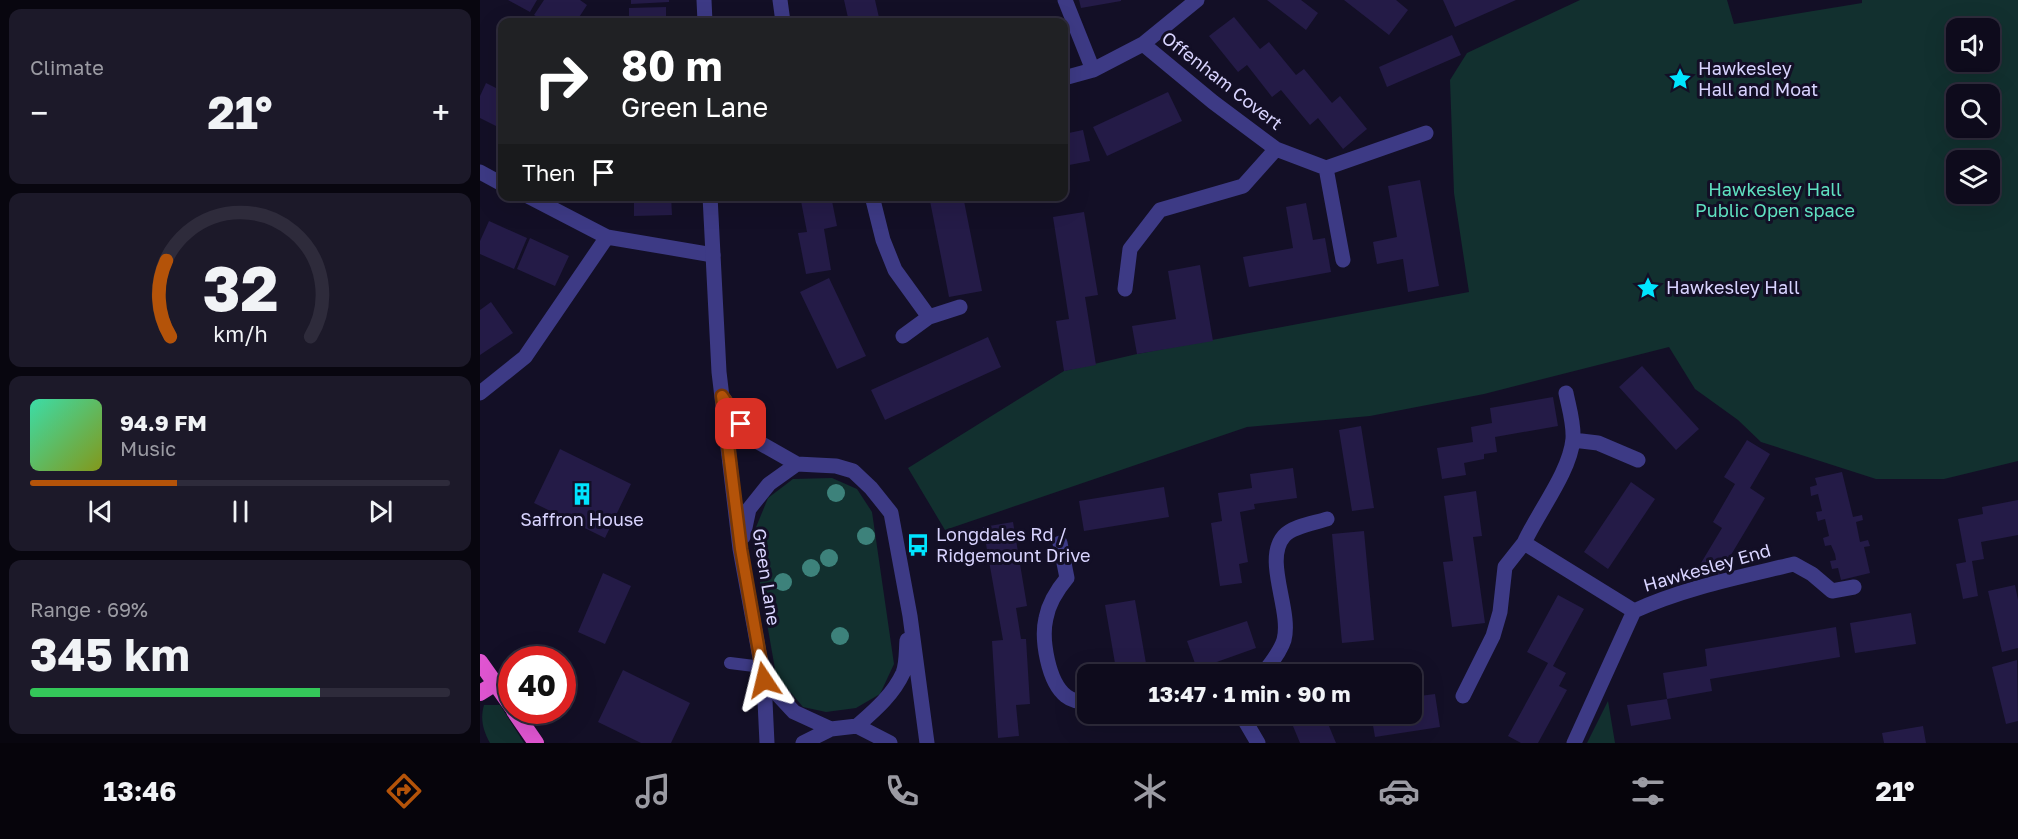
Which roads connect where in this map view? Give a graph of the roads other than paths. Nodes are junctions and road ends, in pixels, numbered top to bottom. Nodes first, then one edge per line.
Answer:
1 (704, 0) edge
2 (780, 0) edge
3 (1065, 0) edge
4 (1197, 0) edge
5 (705, 18) edge
6 (782, 18) edge
7 (1143, 44) junction
8 (1093, 70) junction
9 (1068, 77) edge
10 (1426, 133) dead end
11 (1276, 149) junction
12 (1326, 168) junction
13 (480, 172) edge
14 (498, 181) edge
15 (538, 201) edge
16 (710, 201) edge
17 (873, 201) edge
18 (607, 237) junction
19 (713, 255) junction
20 (1343, 260) dead end
21 (1125, 289) dead end
22 (960, 307) dead end
23 (929, 317) junction
24 (903, 336) dead end
25 (480, 393) edge
26 (1566, 393) dead end
27 (722, 396) junction
28 (1573, 440) junction
29 (1638, 460) dead end
30 (797, 464) junction
31 (1327, 519) dead end
32 (1060, 543) dead end
33 (1524, 543) junction
34 (741, 549) junction
35 (1854, 587) dead end
36 (1634, 611) junction
37 (910, 616) junction
38 (480, 662) edge
39 (730, 663) dead end
40 (1270, 664) edge
41 (763, 674) junction
42 (496, 683) junction
43 (498, 686) edge
44 (480, 693) edge
45 (1463, 696) dead end
46 (1077, 702) edge
47 (523, 724) edge
48 (1247, 724) edge
49 (857, 726) junction
50 (831, 729) junction
51 (536, 743) edge
52 (767, 743) edge
53 (803, 743) edge
54 (890, 743) edge
55 (927, 743) edge
56 (1258, 743) edge
57 (1575, 743) edge

1 - 5 street
2 - 6 street
3 - 8 street
4 - 7 street
7 - 8 street
7 - 11 street, Offenham Covert
8 - 9 street
10 - 12 street
11 - 12 street, Offenham Covert
11 - 21 street, Offenham Covert
12 - 20 street
13 - 14 street
15 - 18 street
16 - 19 street, Green Lane
17 - 23 street
18 - 19 street
18 - 25 street
19 - 27 street, Green Lane
22 - 23 street
23 - 24 street
26 - 28 street
27 - 30 street, Green Lane
27 - 34 street, Green Lane
28 - 29 street
28 - 33 street
30 - 34 street
30 - 37 street
31 - 40 street
32 - 46 street
33 - 36 street, Hawkesley End
33 - 45 street
34 - 41 street, Green Lane
35 - 36 street, Hawkesley End
36 - 57 street, Hawkesley End
37 - 49 street
37 - 55 street
38 - 42 highway
39 - 41 lane
41 - 50 street
41 - 52 street, Green Lane
42 - 43 highway
42 - 44 highway
47 - 51 highway
48 - 56 street
49 - 50 street
49 - 54 street
50 - 53 street

